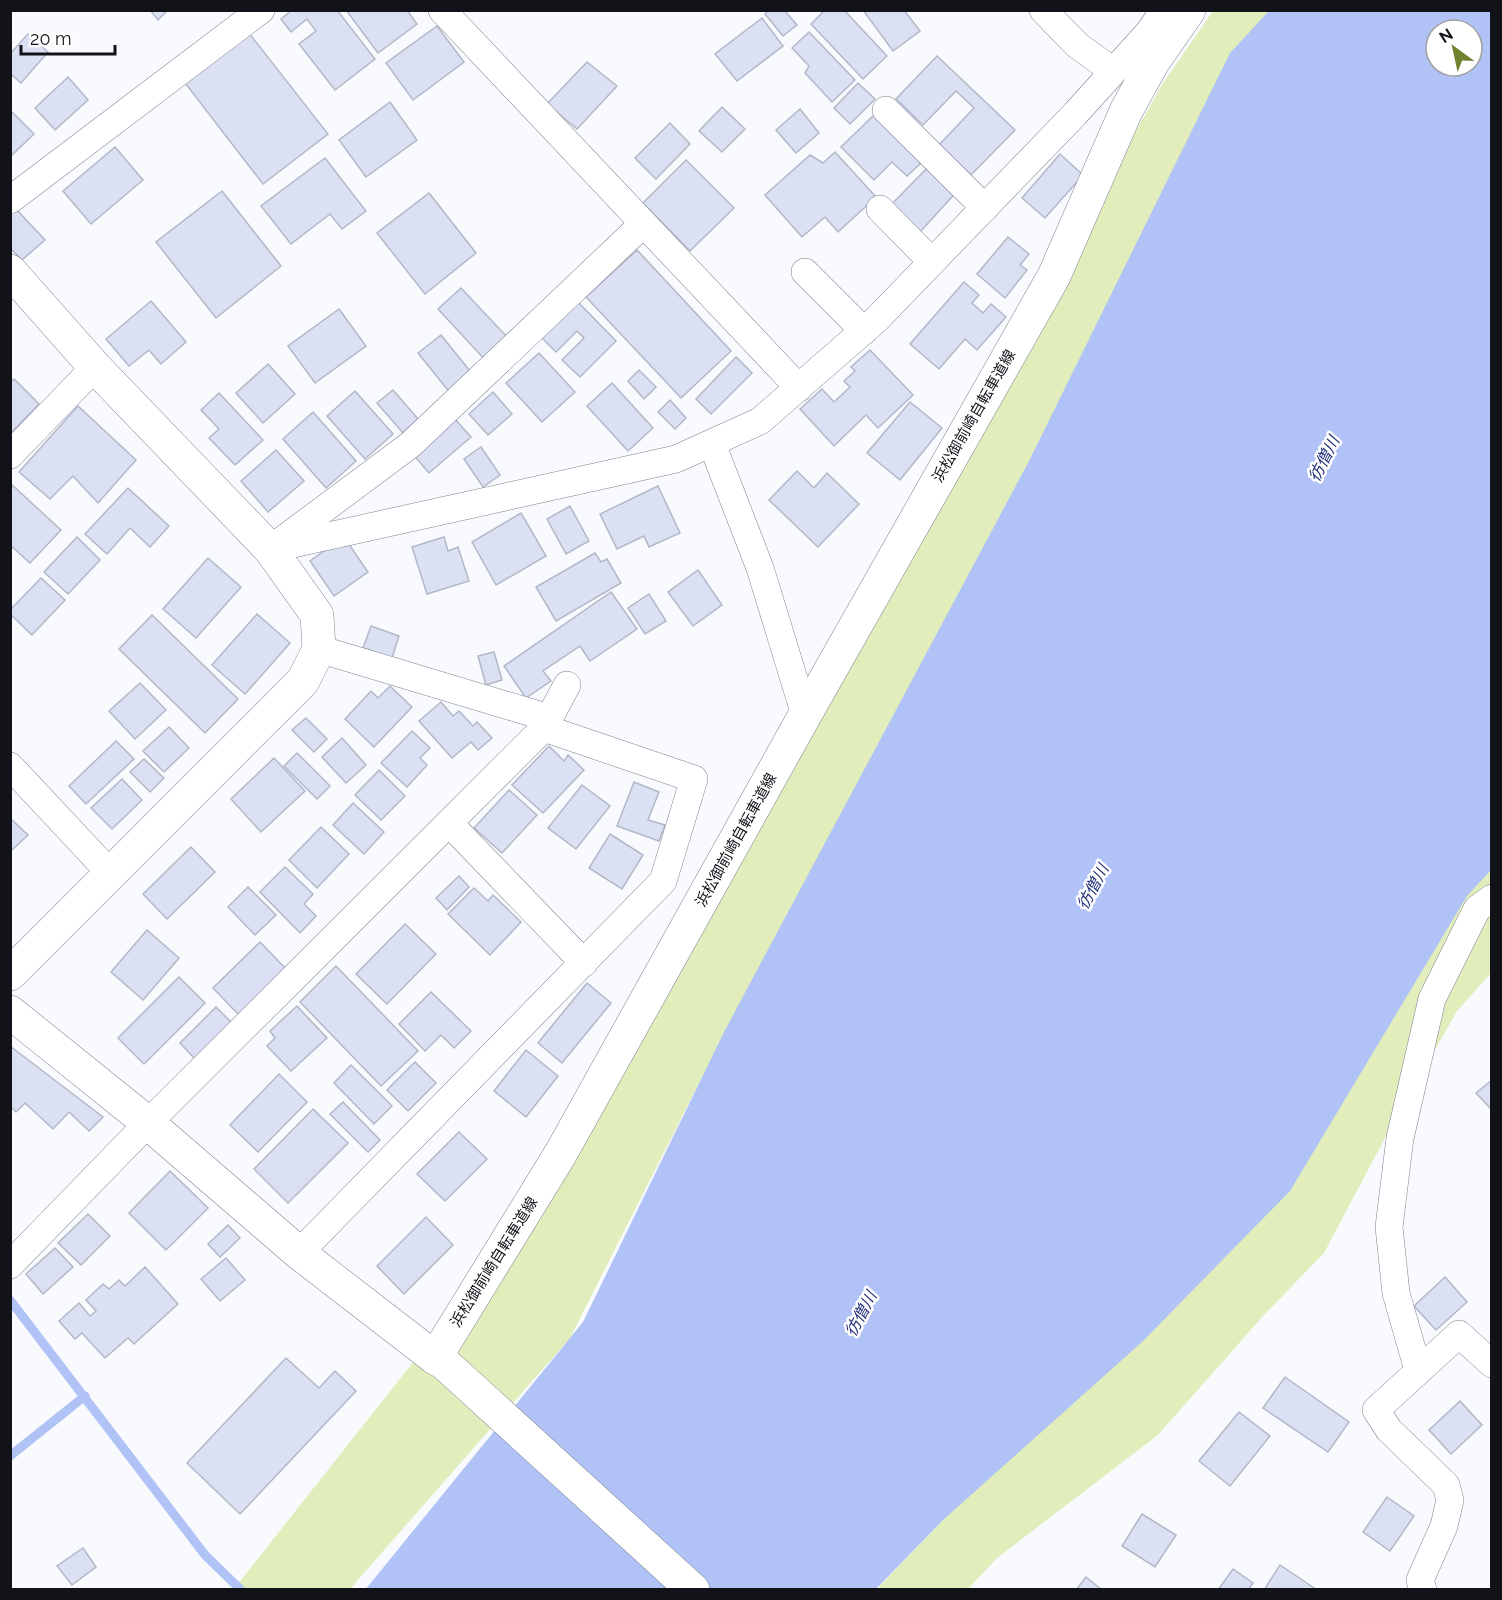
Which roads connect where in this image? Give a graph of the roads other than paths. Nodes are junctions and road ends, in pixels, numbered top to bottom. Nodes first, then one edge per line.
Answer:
1 (261, 10) edge
2 (442, 10) edge
3 (1043, 10) edge
4 (1164, 10) edge
5 (1189, 10) edge
6 (1113, 71) junction
7 (886, 110) dead end
8 (10, 200) edge
9 (985, 208) junction
10 (880, 209) dead end
11 (643, 224) junction
12 (932, 262) junction
13 (10, 271) edge
14 (805, 272) dead end
15 (864, 330) junction
16 (95, 367) junction
17 (798, 388) junction
18 (712, 444) junction
19 (10, 455) edge
20 (270, 549) junction
21 (319, 649) junction
22 (567, 685) dead end
23 (805, 715) junction
24 (547, 723) junction
25 (10, 766) edge
26 (449, 823) junction
27 (112, 875) junction
28 (1491, 898) edge
29 (584, 963) junction
30 (10, 974) edge
31 (10, 1012) edge
32 (148, 1123) junction
33 (299, 1253) junction
34 (11, 1264) edge
35 (439, 1360) junction
36 (1491, 1364) edge
37 (1418, 1370) junction
38 (693, 1590) edge
39 (1423, 1590) edge

1 - 8 street
2 - 11 street
3 - 6 street
4 - 6 street
5 - 23 main road, 浜松御前崎自転車道線
6 - 9 street
7 - 9 street
9 - 12 street
10 - 12 street
11 - 17 street
11 - 20 street
12 - 15 street
13 - 16 main road
14 - 15 street
15 - 17 street
16 - 19 street
16 - 20 main road
17 - 18 street
18 - 20 street
18 - 23 street
20 - 21 main road
21 - 24 street
21 - 27 main road
22 - 24 street
23 - 35 main road, 浜松御前崎自転車道線
24 - 26 street
24 - 29 street
25 - 27 street
26 - 29 street
26 - 32 street
27 - 30 main road
28 - 37 street
29 - 33 street
31 - 32 main road
32 - 33 main road
32 - 34 street
33 - 35 main road
35 - 38 main road
36 - 37 street
37 - 39 street

